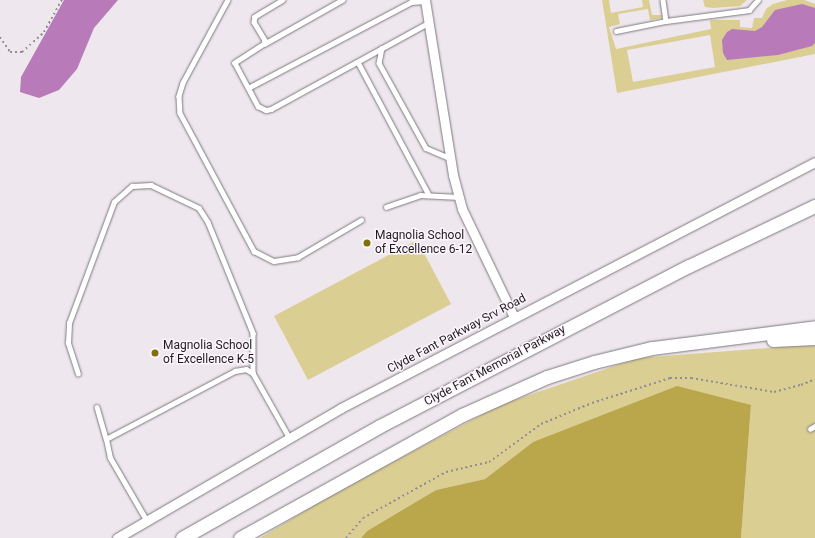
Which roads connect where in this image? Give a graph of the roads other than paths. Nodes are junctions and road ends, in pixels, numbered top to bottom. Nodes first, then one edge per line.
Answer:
1 (228, 0) edge
2 (283, 0) edge
3 (342, 0) edge
4 (425, 0) edge
5 (663, 0) edge
6 (758, 0) edge
7 (666, 21) junction
8 (428, 23) junction
9 (616, 31) dead end
10 (264, 44) junction
11 (382, 48) junction
12 (358, 62) junction
13 (248, 88) junction
14 (450, 158) junction
15 (815, 162) edge
16 (429, 195) junction
17 (459, 197) junction
18 (815, 206) edge
19 (386, 207) dead end
20 (361, 220) dead end
21 (514, 317) junction
22 (815, 327) edge
23 (815, 338) edge
24 (679, 344) junction
25 (253, 373) junction
26 (78, 374) dead end
27 (97, 407) dead end
28 (815, 426) edge
29 (810, 429) dead end
30 (289, 437) junction
31 (106, 439) junction
32 (146, 520) junction
33 (117, 538) edge
34 (182, 538) edge
35 (240, 538) edge

1 - 20 lane
2 - 10 lane
3 - 10 lane
4 - 8 street
4 - 13 lane
5 - 7 lane
6 - 7 lane
7 - 9 lane
8 - 11 lane
8 - 14 street
10 - 13 lane
11 - 12 lane
11 - 14 lane
12 - 13 lane
12 - 16 lane
14 - 17 street
15 - 21 street, Clyde Fant Parkway Srv Road
16 - 17 lane
16 - 19 lane
17 - 21 street
18 - 34 main road, Clyde Fant Memorial Parkway
21 - 30 street, Clyde Fant Parkway Srv Road
22 - 24 main road
23 - 24 main road
24 - 35 main road
25 - 26 lane
25 - 30 lane
25 - 31 lane
27 - 31 lane
28 - 29 lane
30 - 32 street, Clyde Fant Parkway Srv Road
31 - 32 lane
32 - 33 street, Clyde Fant Parkway Srv Road

